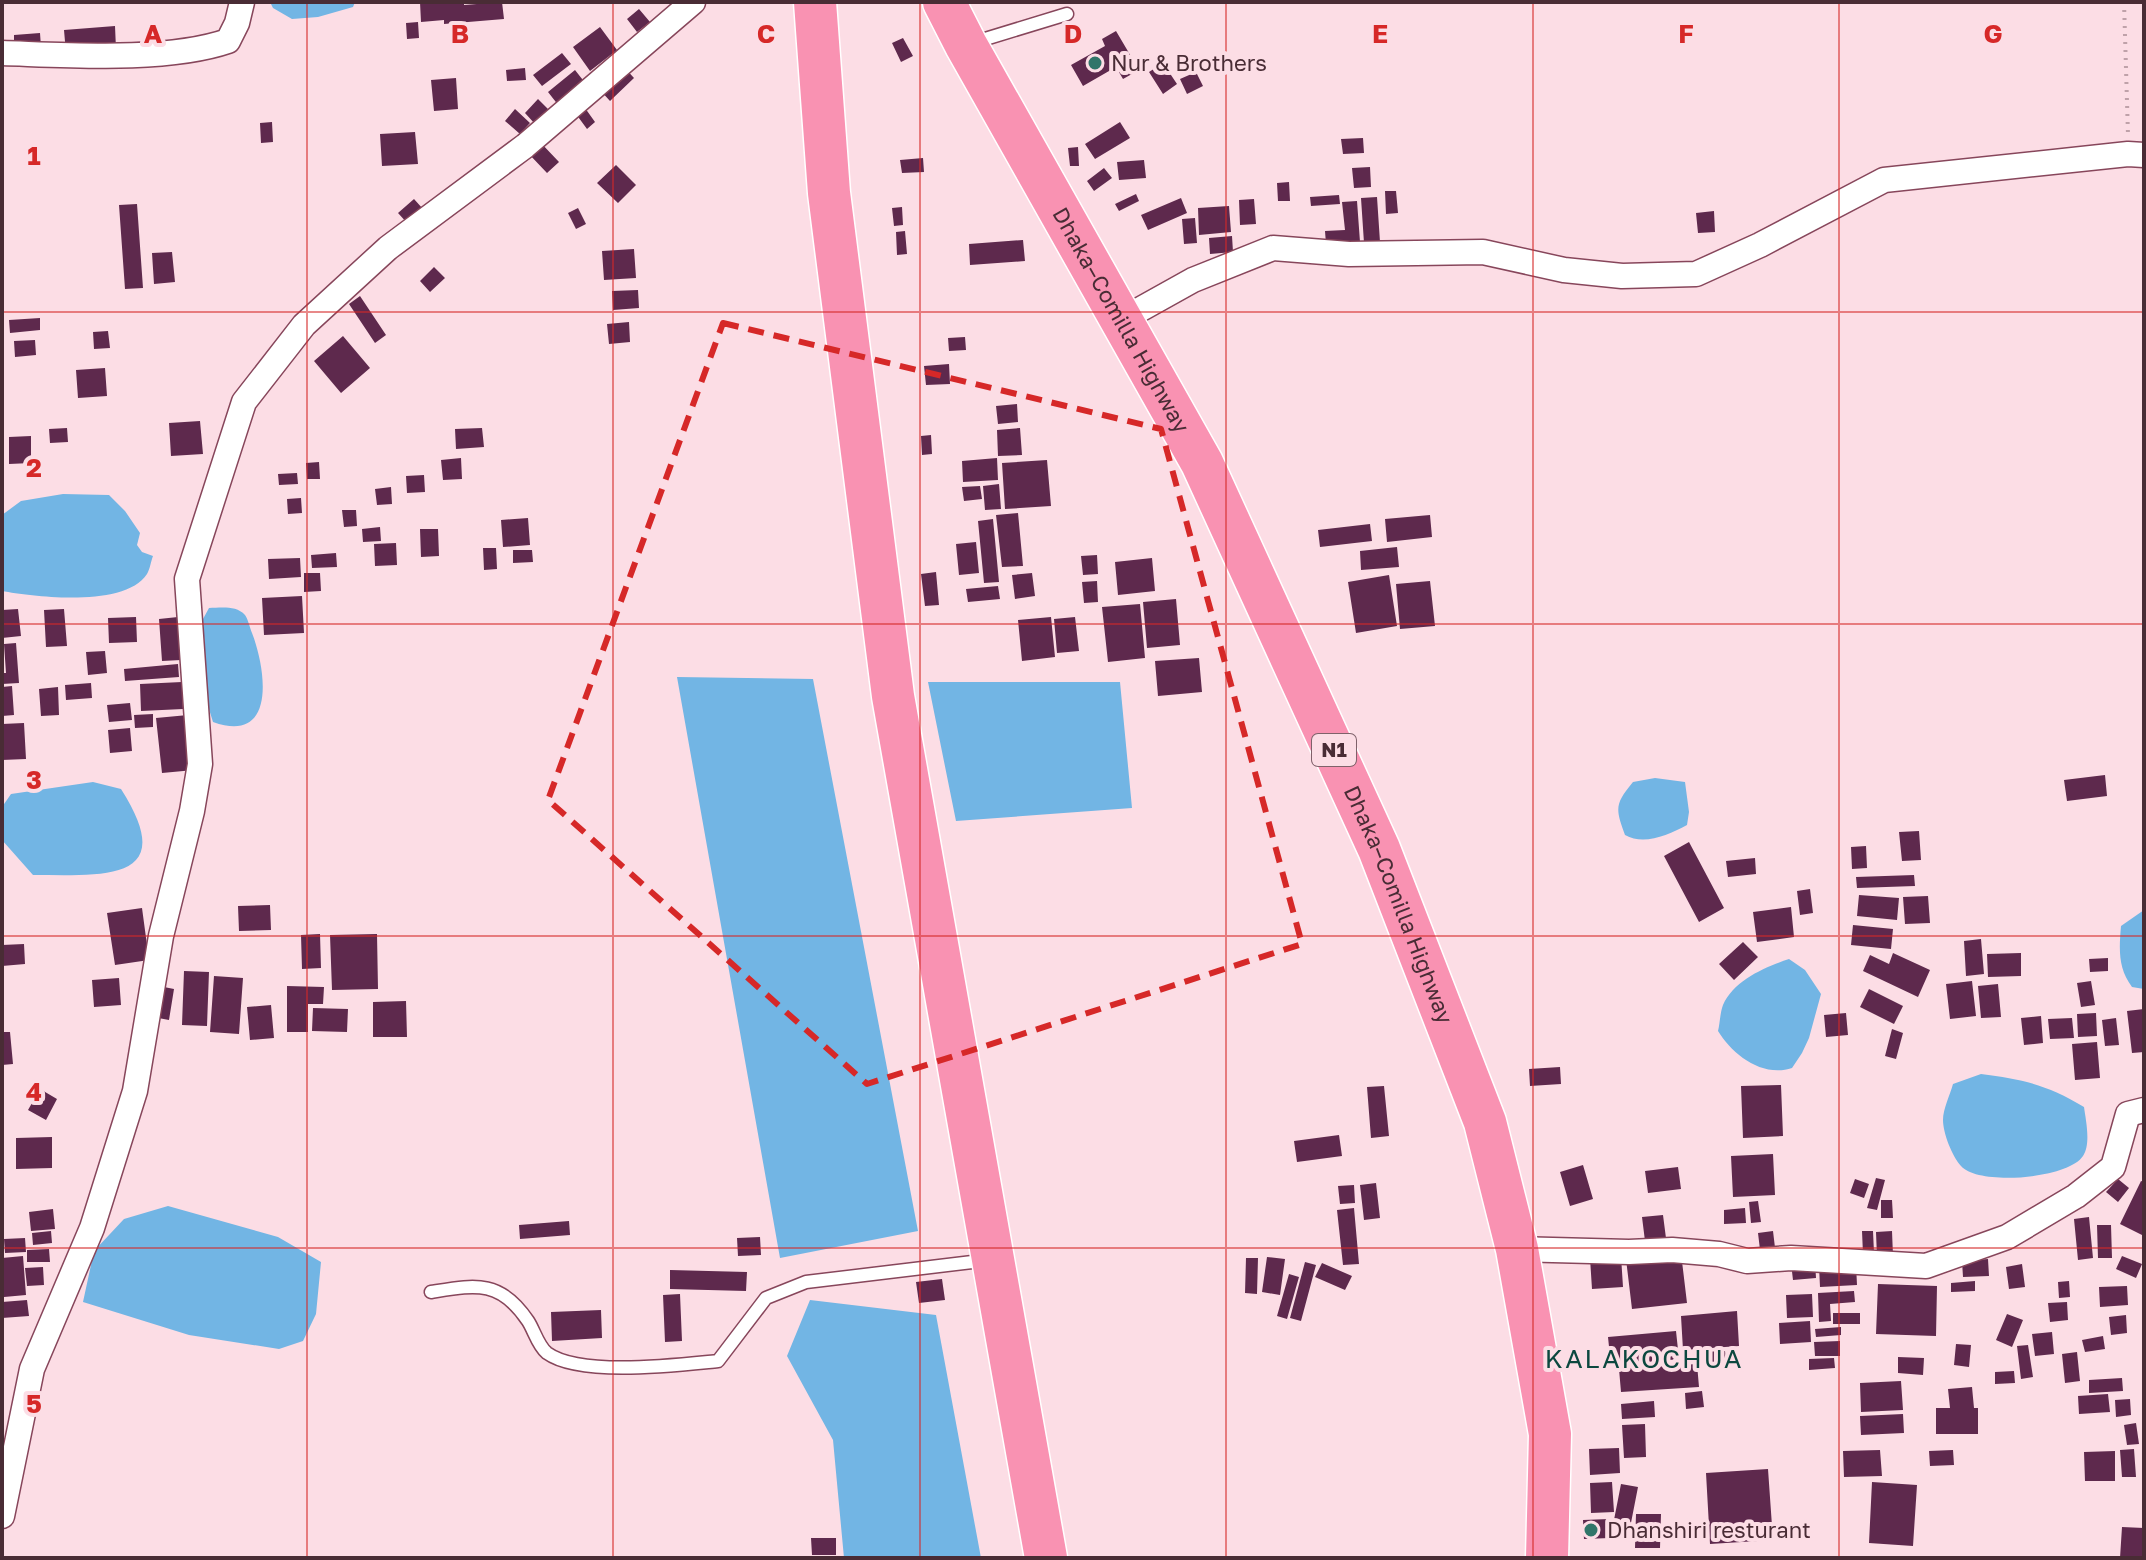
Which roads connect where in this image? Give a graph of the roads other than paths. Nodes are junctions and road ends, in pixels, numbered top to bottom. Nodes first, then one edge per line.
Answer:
1 (242, 2) edge
2 (693, 2) edge
3 (815, 2) edge
4 (944, 2) edge
5 (1067, 14) dead end
6 (966, 45) junction
7 (2, 53) edge
8 (2136, 154) edge
9 (1123, 319) junction
10 (2144, 1110) edge
11 (1517, 1249) junction
12 (992, 1260) junction
13 (431, 1292) dead end
14 (2, 1516) edge
15 (1046, 1558) edge
16 (1547, 1558) edge

1 - 7 street
2 - 14 street
3 - 12 highway
4 - 6 highway, Dhaka–Comilla Highway / N1
5 - 6 lane
6 - 9 highway, Dhaka–Comilla Highway / N1
8 - 9 street
9 - 11 highway, Dhaka–Comilla Highway / N1
10 - 11 street
11 - 16 highway, Dhaka–Comilla Highway / N1
12 - 13 lane
12 - 15 highway

